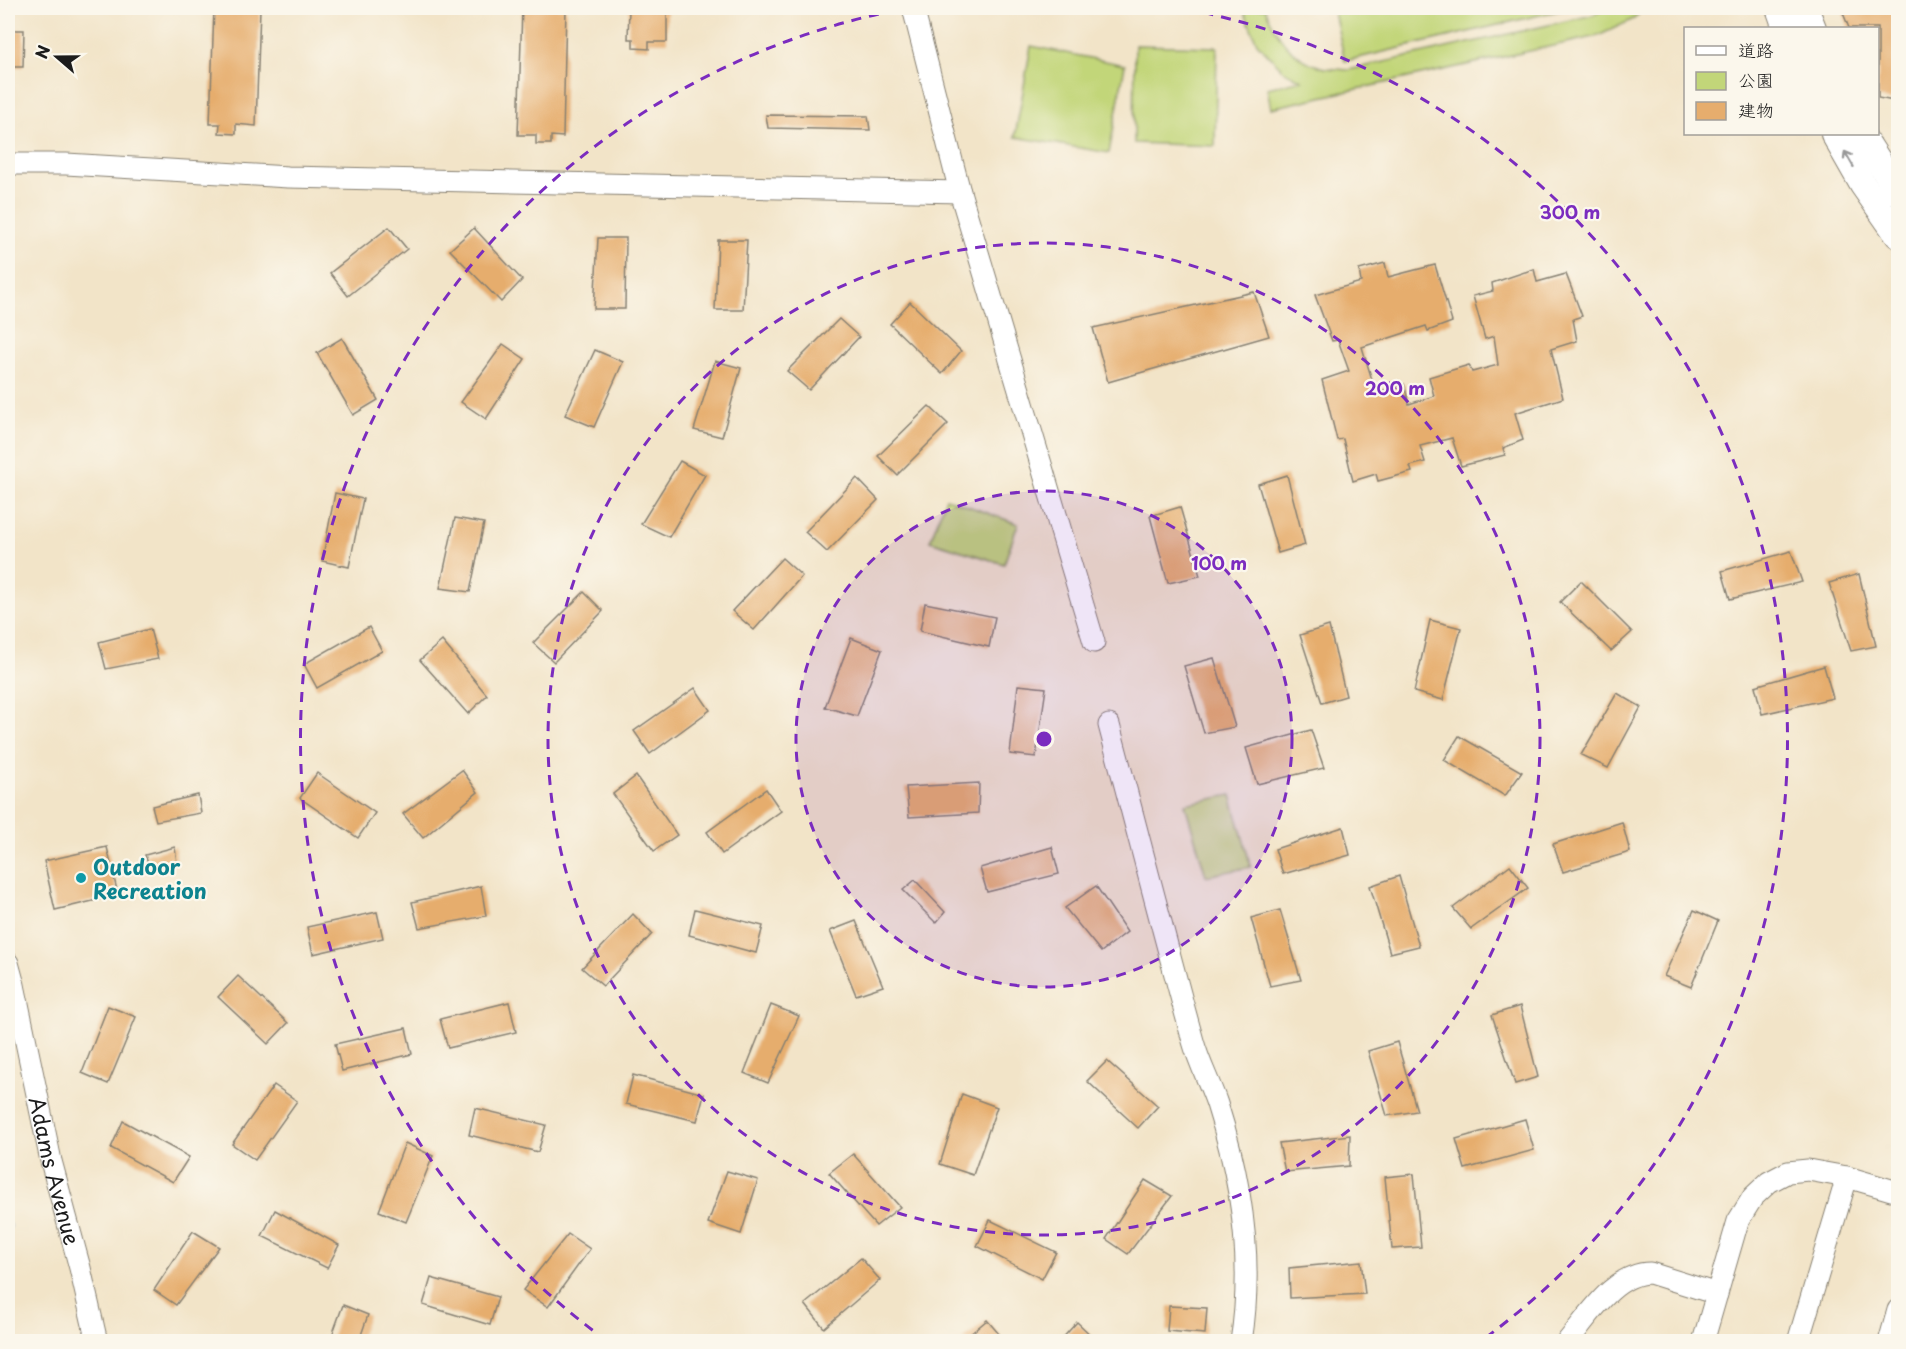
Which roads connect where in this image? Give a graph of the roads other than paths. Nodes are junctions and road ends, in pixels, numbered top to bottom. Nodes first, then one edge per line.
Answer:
1 (913, 8) edge
2 (1779, 8) edge
3 (1805, 8) edge
4 (1786, 27) edge
5 (1813, 27) edge
6 (1835, 135) edge
7 (1862, 135) edge
8 (8, 164) edge
9 (1863, 185) junction
10 (1897, 187) edge
11 (960, 192) junction
12 (1899, 235) edge
13 (1094, 642) dead end
14 (1109, 725) dead end
15 (8, 963) edge
16 (1847, 1177) junction
17 (1899, 1192) edge
18 (1717, 1294) junction
19 (1899, 1310) edge
20 (97, 1341) edge
21 (1240, 1341) edge
22 (1567, 1341) edge
23 (1703, 1341) edge
24 (1798, 1341) edge
25 (1889, 1341) edge

1 - 11 street
2 - 4 main road
3 - 5 main road
9 -> 6 main road
7 - 10 main road
8 - 11 street
9 - 10 street
9 - 12 main road
11 - 13 street
14 - 21 street
15 - 20 street, Adams Avenue
16 - 17 street
16 - 18 street
16 - 24 street
18 - 22 street
18 - 23 street
19 - 25 street

